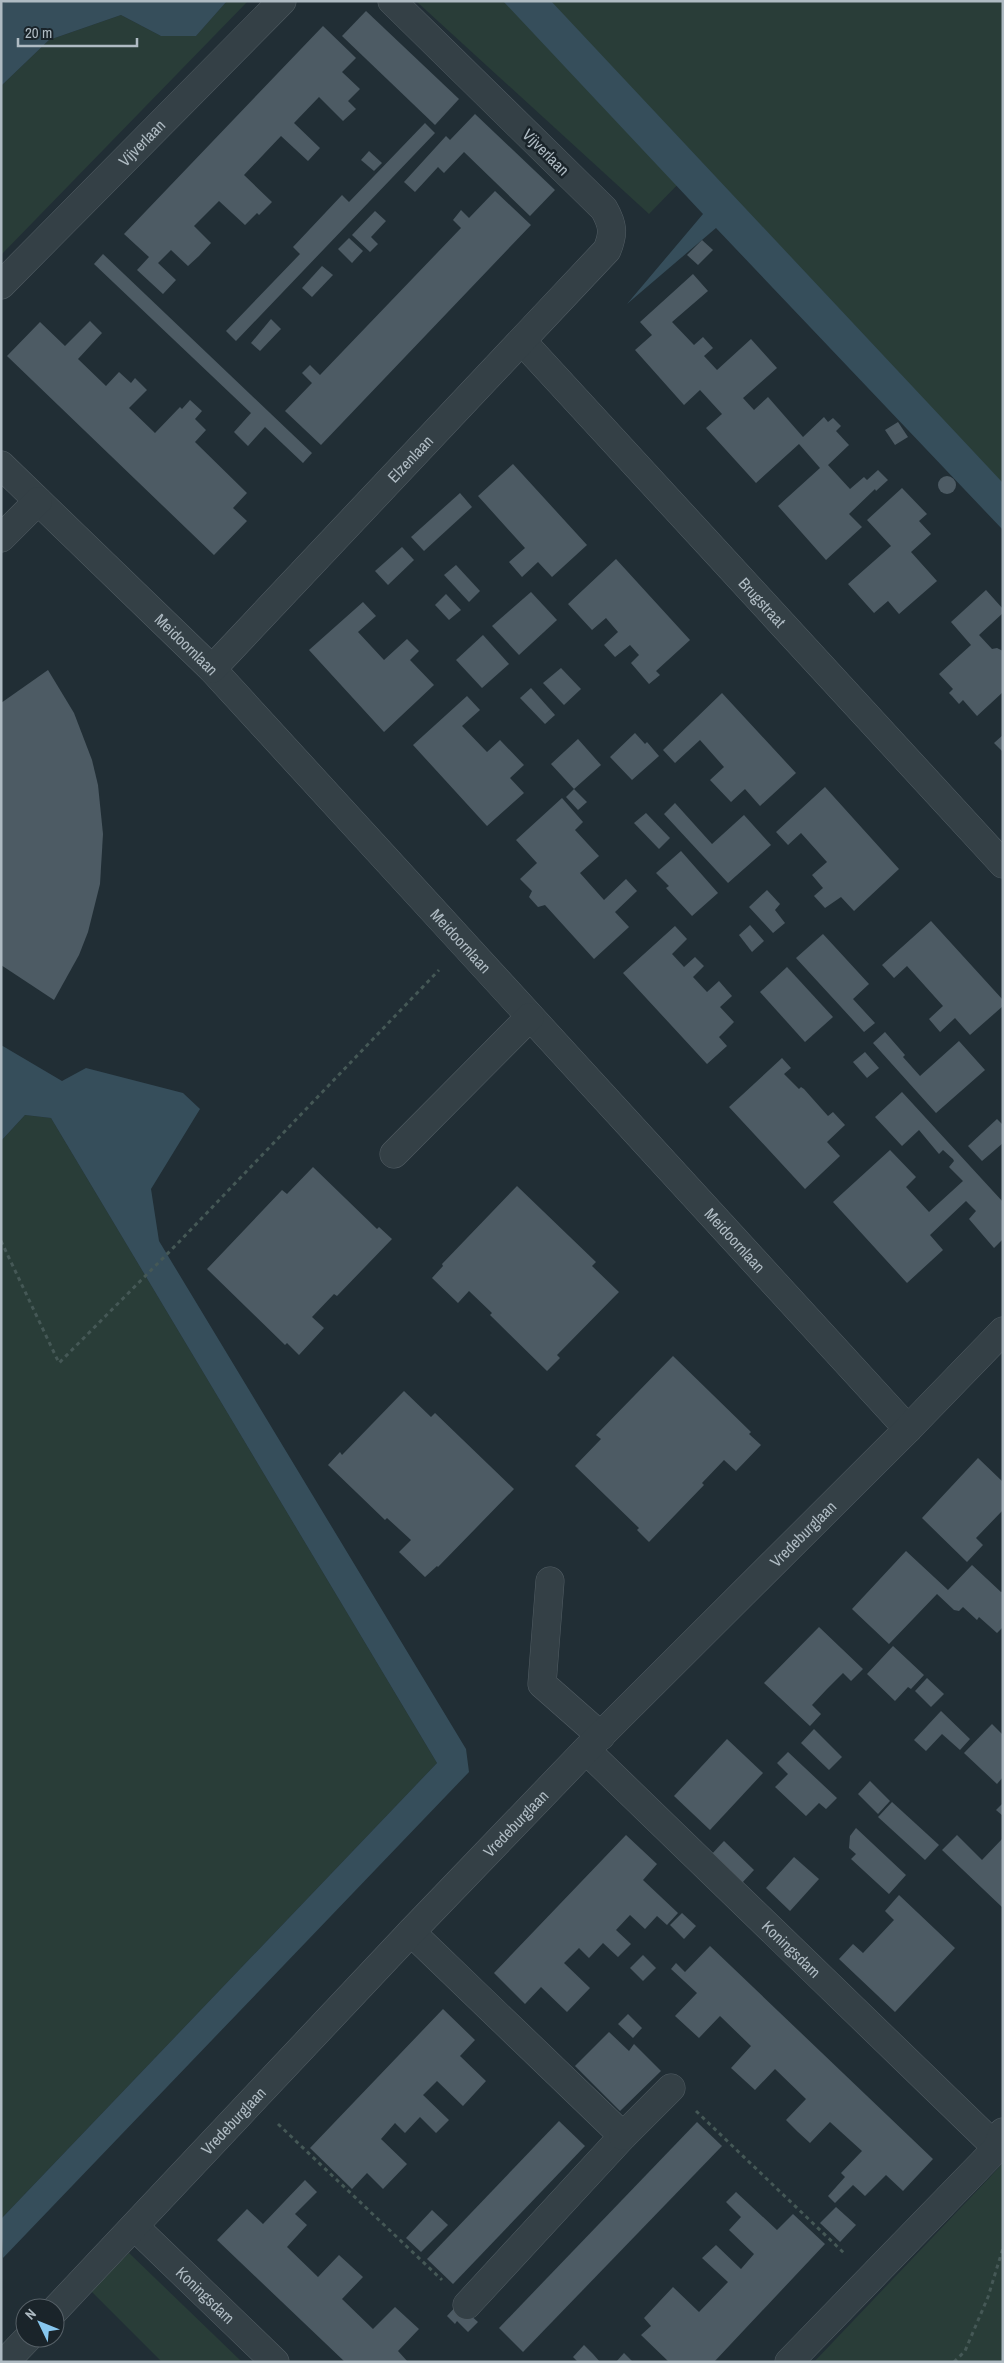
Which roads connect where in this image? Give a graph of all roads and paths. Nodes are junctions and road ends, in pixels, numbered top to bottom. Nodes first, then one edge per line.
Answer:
1 (282, 1) edge
2 (392, 1) edge
3 (607, 250) joint
4 (1, 285) edge
5 (522, 341) junction
6 (1, 465) edge
7 (38, 501) junction
8 (1, 538) edge
9 (212, 668) junction
10 (1003, 864) edge
11 (464, 944) junction
12 (530, 1017) junction
13 (394, 1154) dead end
14 (1, 1241) edge
15 (1003, 1331) edge
16 (908, 1429) junction
17 (550, 1582) dead end
18 (593, 1743) junction
19 (411, 1932) junction
20 (672, 2088) joint
21 (253, 2099) junction
22 (623, 2136) junction
23 (1000, 2140) edge
24 (136, 2227) junction
25 (1003, 2248) edge
26 (870, 2278) junction
27 (65, 2300) edge
28 (467, 2305) joint
29 (18, 2348) edge
30 (5, 2362) edge
31 (275, 2362) edge
32 (789, 2362) edge
33 (954, 2362) edge

1 - 4 street, Vijverlaan
2 - 3 street, Vijverlaan
3 - 5 street, Elzenlaan
5 - 9 street, Elzenlaan
5 - 10 street, Brugstraat
6 - 7 street, Meidoornlaan
7 - 8 street
7 - 9 street, Meidoornlaan
9 - 11 street, Meidoornlaan
11 - 12 street, Meidoornlaan
11 - 14 path
12 - 13 street
12 - 16 street, Meidoornlaan
15 - 16 street, Vredeburglaan
16 - 18 street, Vredeburglaan
17 - 18 street
18 - 19 street, Vredeburglaan
18 - 23 street, Koningsdam
19 - 21 street, Vredeburglaan
19 - 22 street
20 - 22 street
20 - 26 path
21 - 24 street, Vredeburglaan
21 - 28 path
22 - 28 street
23 - 26 street, Koningsdam
24 - 27 street, Vredeburglaan
24 - 31 street, Koningsdam
25 - 33 path
26 - 32 street, Koningsdam
29 - 30 street

